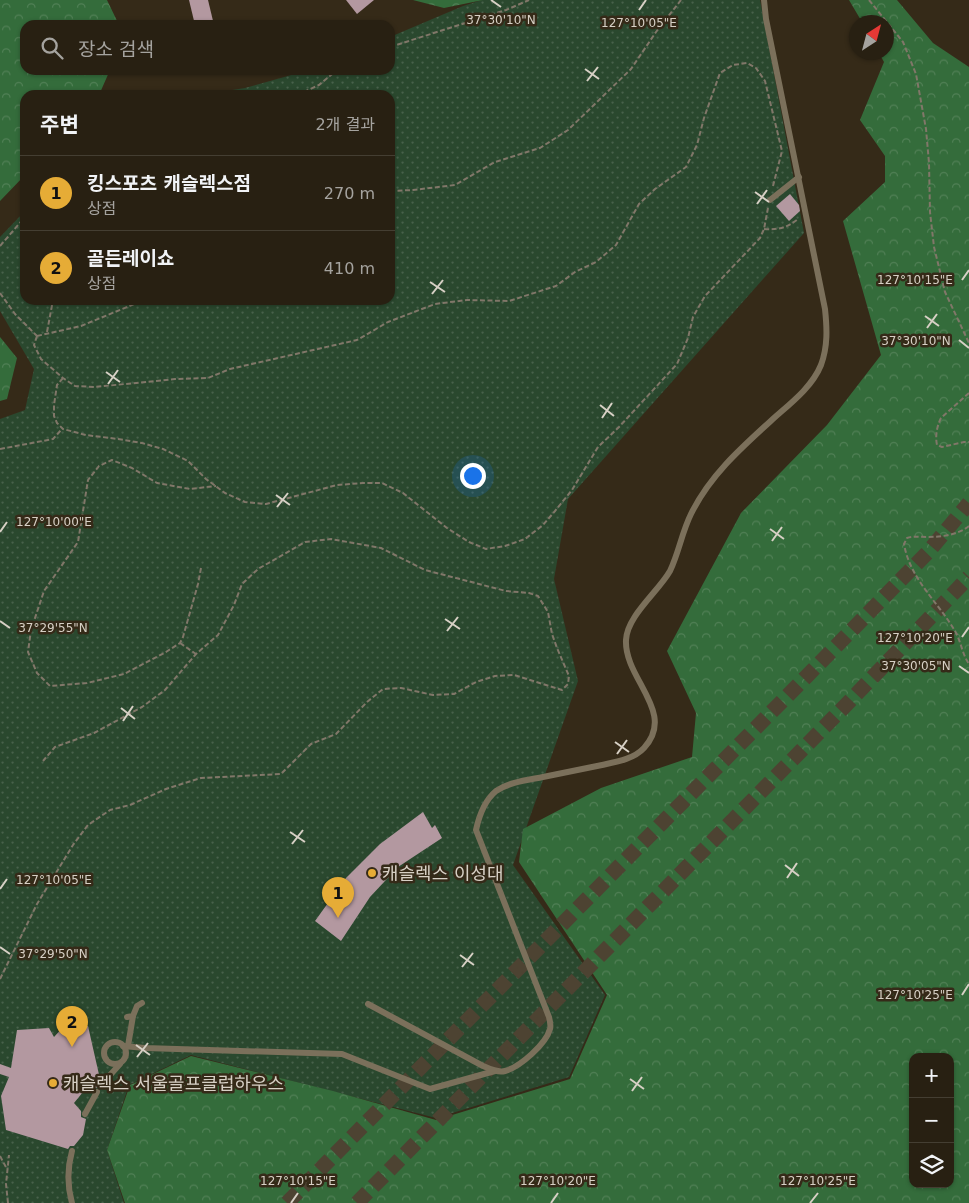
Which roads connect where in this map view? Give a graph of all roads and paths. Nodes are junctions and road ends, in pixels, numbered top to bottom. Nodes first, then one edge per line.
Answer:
1 (529, 0) edge
2 (681, 0) edge
3 (764, 0) edge
4 (869, 0) edge
5 (395, 45) edge
6 (331, 75) edge
7 (309, 90) edge
8 (798, 177) junction
9 (395, 190) edge
10 (770, 200) junction
11 (798, 220) dead end
12 (20, 224) edge
13 (764, 229) junction
14 (0, 246) edge
15 (0, 293) edge
16 (52, 305) edge
17 (132, 305) edge
18 (47, 332) junction
19 (37, 336) junction
20 (969, 343) edge
21 (63, 378) junction
22 (969, 393) edge
23 (62, 429) junction
24 (969, 442) edge
25 (0, 449) edge
26 (216, 486) junction
27 (969, 526) edge
28 (200, 568) dead end
29 (180, 643) junction
30 (196, 654) junction
31 (969, 664) edge
32 (43, 762) dead end
33 (0, 979) edge
34 (142, 1003) dead end
35 (368, 1004) dead end
36 (152, 1040) dead end
37 (126, 1046) junction
38 (145, 1048) junction
39 (121, 1063) junction
40 (496, 1071) junction
41 (102, 1084) dead end
42 (97, 1092) dead end
43 (85, 1114) dead end
44 (72, 1151) dead end
45 (9, 1155) dead end
46 (0, 1156) edge
47 (7, 1170) junction
48 (8, 1203) edge
49 (72, 1203) edge

1 - 5 path
2 - 9 path
3 - 8 lane
4 - 20 path
6 - 7 path
8 - 10 lane
8 - 40 lane
10 - 13 path
10 - 21 path
11 - 13 path
12 - 14 path
13 - 26 path
15 - 19 path
16 - 18 path
17 - 18 path
18 - 19 path
19 - 21 path
21 - 23 path
22 - 24 path
23 - 25 path
23 - 26 path
26 - 29 path
27 - 31 path
28 - 29 path
29 - 30 path
30 - 32 path
30 - 33 path
34 - 37 lane
35 - 40 lane
36 - 38 lane
37 - 38 lane
37 - 39 lane
37 - 39 lane
38 - 40 lane
39 - 41 lane
42 - 43 lane
44 - 49 lane
45 - 47 path
46 - 47 path
47 - 48 path

